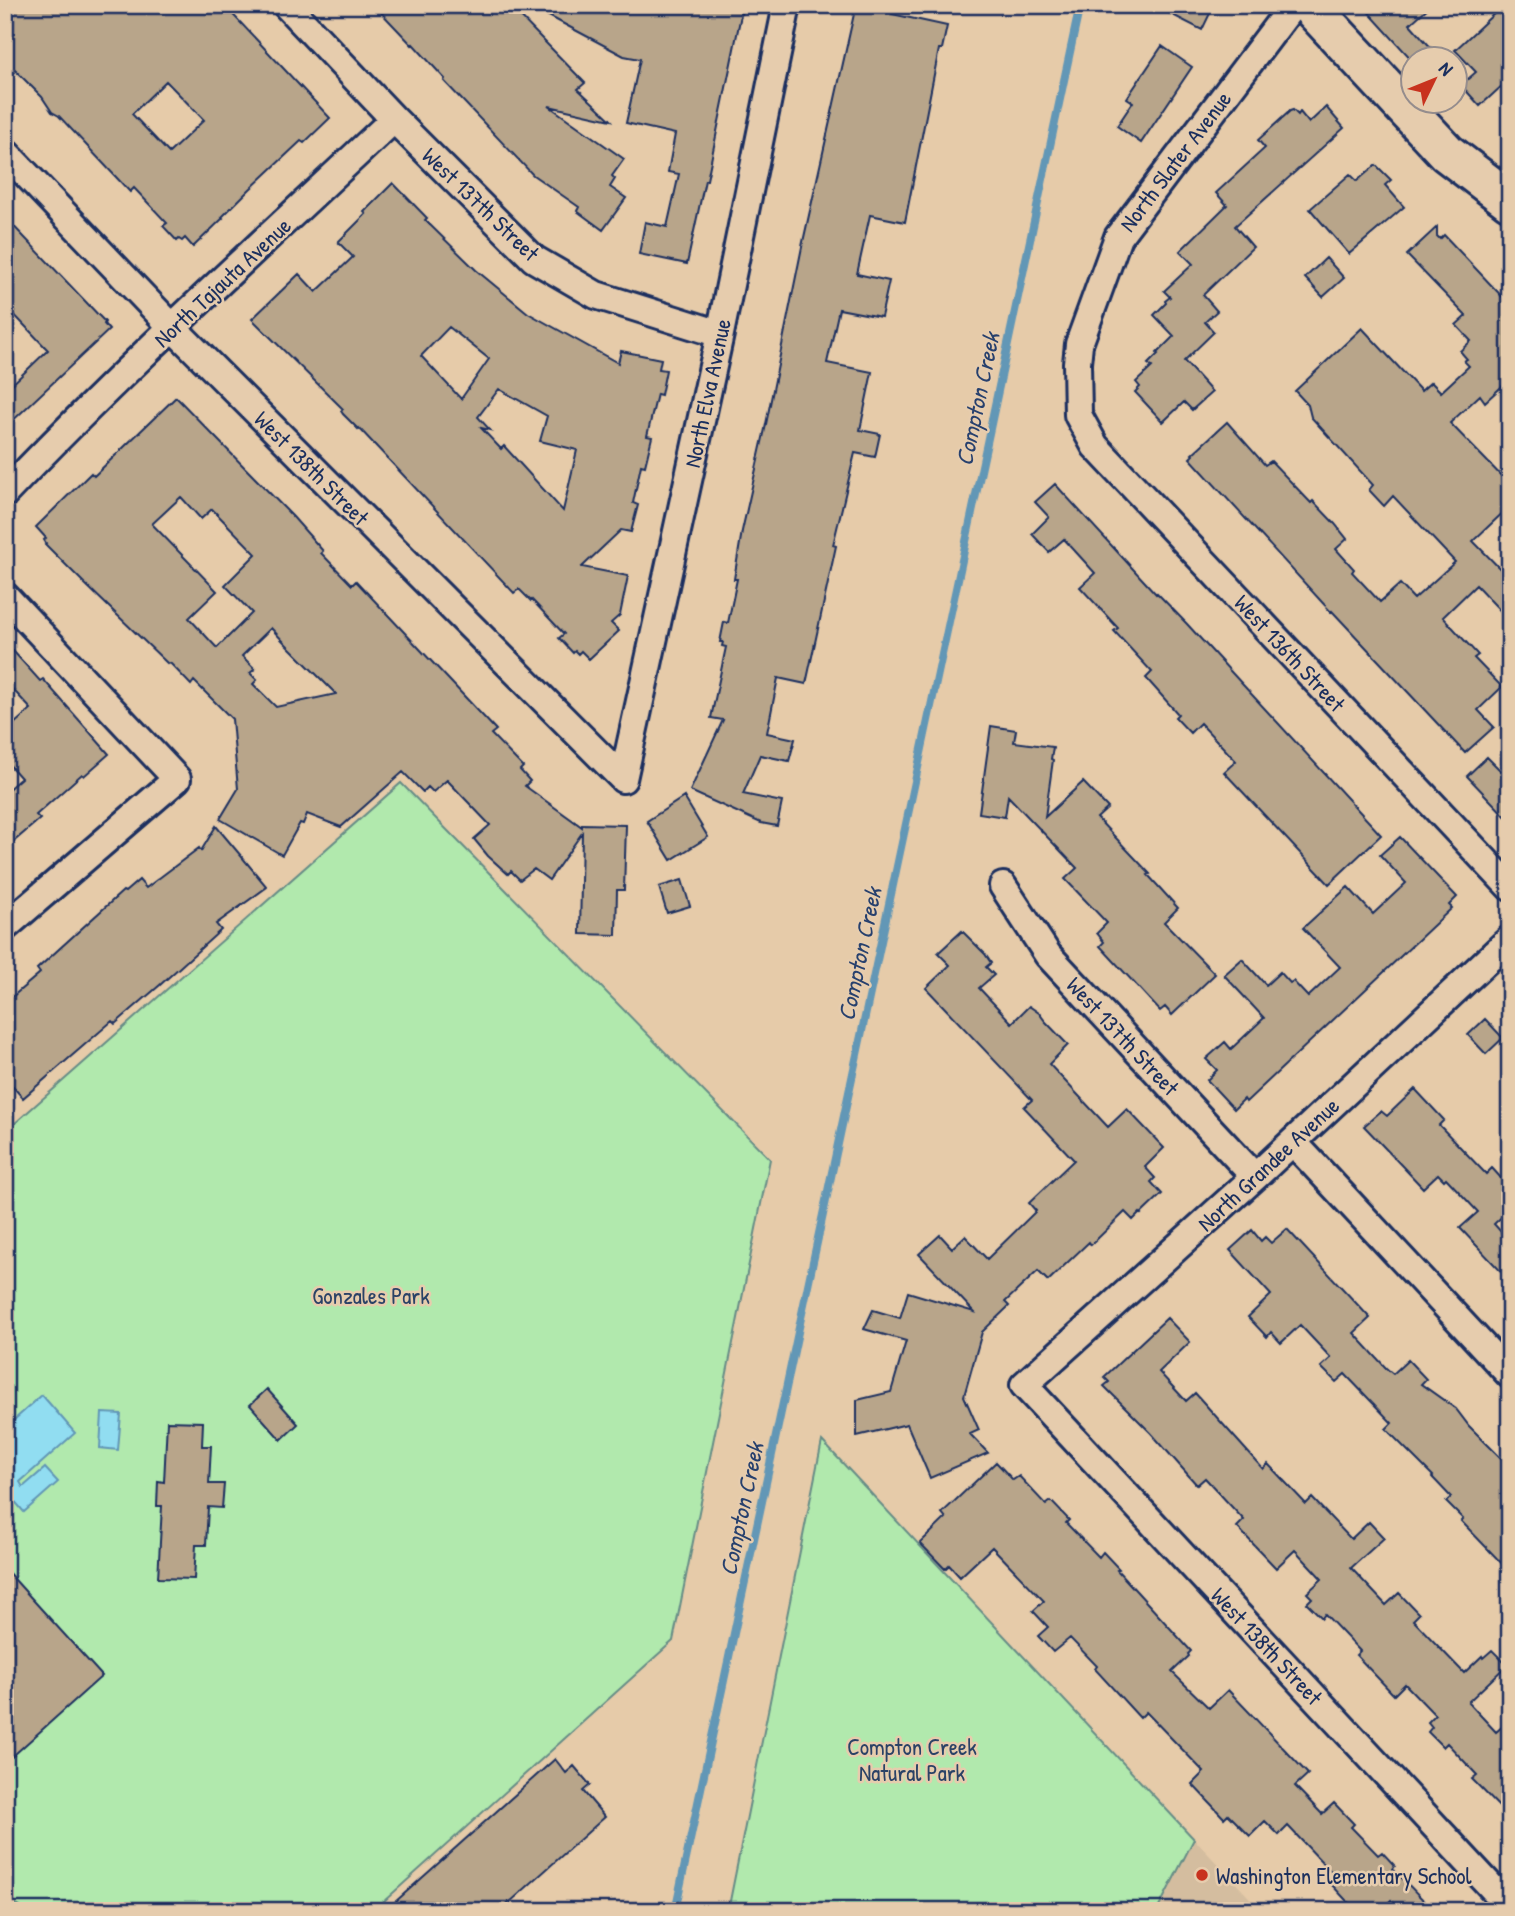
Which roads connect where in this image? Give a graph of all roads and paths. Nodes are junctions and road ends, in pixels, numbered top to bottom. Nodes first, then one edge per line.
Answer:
1 (286, 5) edge
2 (787, 5) edge
3 (1293, 5) edge
4 (1309, 5) edge
5 (394, 119) junction
6 (5, 152) edge
7 (1510, 201) edge
8 (173, 328) junction
9 (720, 334) junction
10 (1078, 415) joint
11 (5, 494) edge
12 (5, 596) edge
13 (622, 779) joint
14 (1003, 886) dead end
15 (1510, 887) edge
16 (5, 927) edge
17 (1510, 939) edge
18 (1293, 1142) junction
19 (1255, 1177) junction
20 (1510, 1375) edge
21 (1024, 1385) joint
22 (1510, 1907) edge

1 - 5 street, West 137th Street
2 - 9 street, North Elva Avenue
3 - 10 street, North Slater Avenue
4 - 7 street
5 - 8 street, North Tajauta Avenue
5 - 9 street, West 137th Street
6 - 8 street, West 138th Street
8 - 11 street, North Tajauta Avenue
8 - 13 street, West 138th Street
9 - 13 street, North Elva Avenue
10 - 15 street, West 136th Street
12 - 16 street
14 - 19 street, West 137th Street
17 - 18 street, North Grandee Avenue
18 - 19 street, North Grandee Avenue
18 - 20 street
19 - 21 street, North Grandee Avenue
21 - 22 street, West 138th Street

